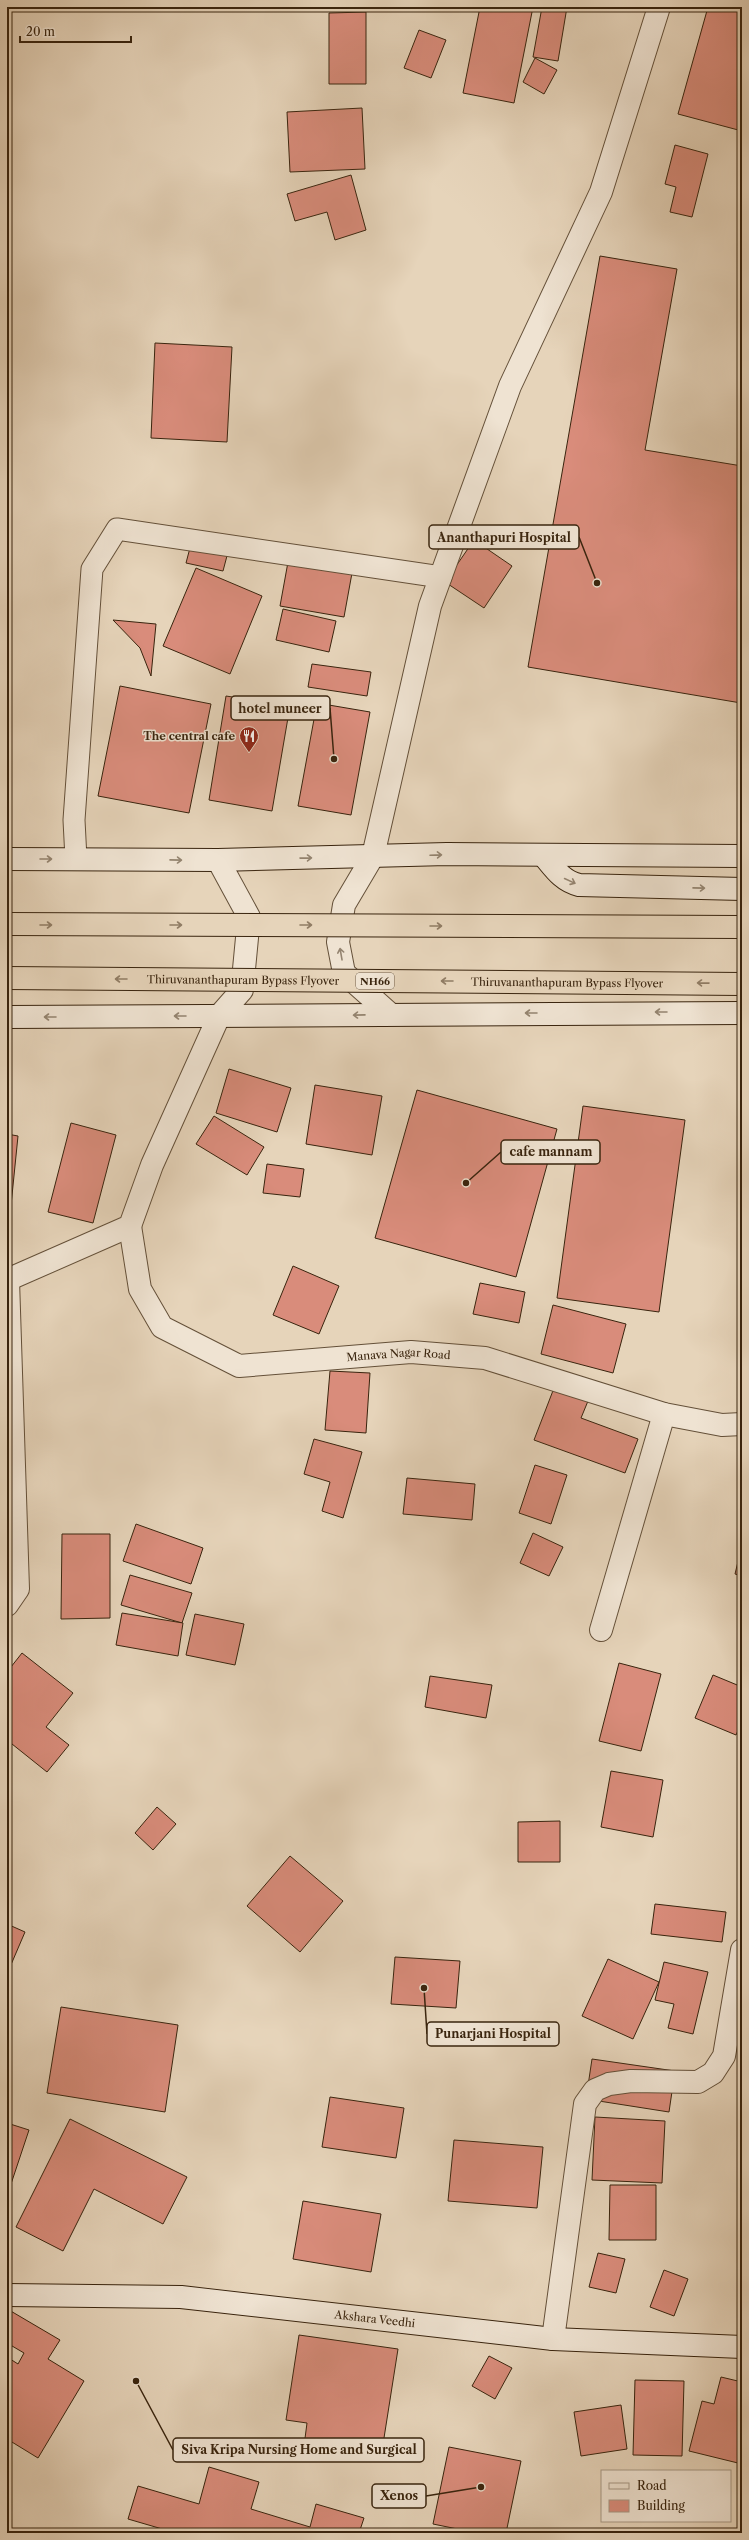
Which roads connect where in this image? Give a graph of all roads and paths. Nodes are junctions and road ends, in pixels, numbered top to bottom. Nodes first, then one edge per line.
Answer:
1 (659, 7) edge
2 (441, 577) junction
3 (543, 855) junction
4 (373, 856) junction
5 (742, 856) edge
6 (7, 859) edge
7 (76, 859) junction
8 (218, 860) junction
9 (742, 889) edge
10 (7, 924) edge
11 (742, 927) edge
12 (7, 978) edge
13 (742, 984) edge
14 (742, 1013) edge
15 (390, 1014) junction
16 (219, 1016) junction
17 (7, 1017) edge
18 (130, 1226) junction
19 (7, 1280) edge
20 (664, 1414) junction
21 (742, 1424) edge
22 (7, 1605) edge
23 (601, 1630) dead end
24 (742, 1950) edge
25 (7, 2295) edge
26 (553, 2340) junction
27 (742, 2348) edge

1 - 2 street
2 - 4 street
2 - 7 lane
4 -> 3 street
3 - 5 street
3 -> 9 street
8 -> 4 street
15 -> 4 street
6 -> 7 street
7 -> 8 street
8 - 16 street
10 -> 11 highway, bridge
13 -> 12 highway, Thiruvananthapuram Bypass Flyover / NH66, bridge
14 -> 15 street
15 -> 16 street
16 -> 17 street
16 - 18 street
18 - 19 street
18 - 20 street, Manava Nagar Road
19 - 22 street
20 - 21 street, Manava Nagar Road
20 - 23 street
24 - 26 street
25 - 26 street, Akshara Veedhi
26 - 27 street, Akshara Veedhi

